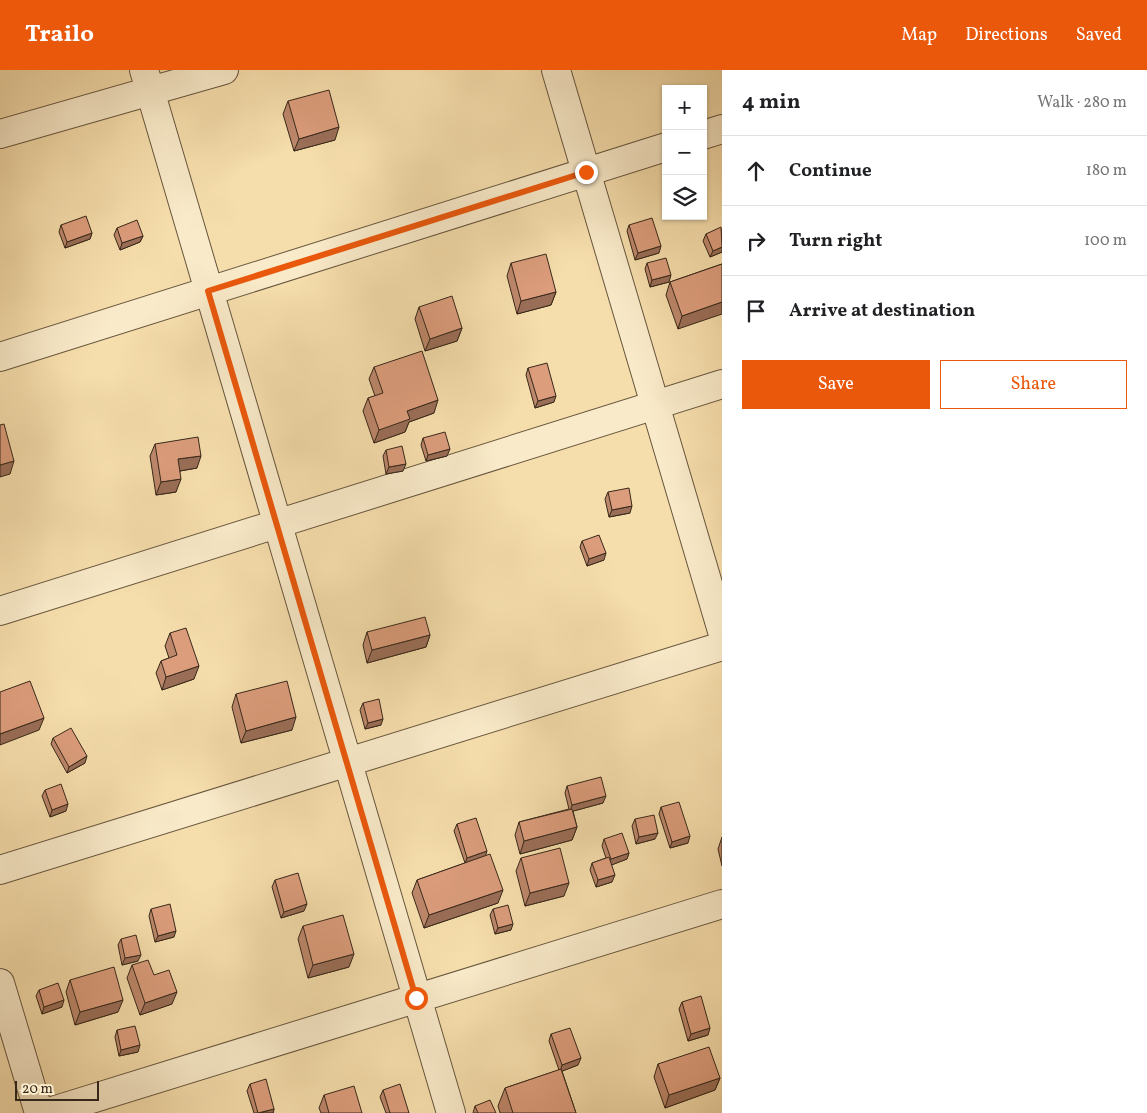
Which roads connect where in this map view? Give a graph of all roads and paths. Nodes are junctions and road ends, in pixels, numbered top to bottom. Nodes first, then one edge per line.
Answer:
1 (224, 70) edge
2 (556, 70) edge
3 (147, 81) edge
4 (722, 129) edge
5 (0, 134) edge
6 (707, 134) edge
7 (662, 147) edge
8 (586, 172) junction
9 (208, 291) junction
10 (0, 357) edge
11 (722, 384) edge
12 (656, 405) junction
13 (277, 524) junction
14 (0, 611) edge
15 (722, 631) edge
16 (722, 646) edge
17 (346, 762) junction
18 (0, 870) edge
19 (722, 904) edge
20 (0, 983) edge
21 (416, 998) junction
22 (38, 1113) edge
23 (46, 1113) edge
24 (451, 1113) edge

1 - 3 street
2 - 8 street
3 - 5 street
3 - 9 street
4 - 6 street
7 - 8 street
8 - 9 street
8 - 12 street
9 - 10 street
9 - 13 street
11 - 12 street
12 - 13 street
12 - 15 street
13 - 14 street
13 - 17 street
16 - 17 street
17 - 18 street
17 - 21 street
19 - 21 street
20 - 22 street
21 - 23 street
21 - 24 street

